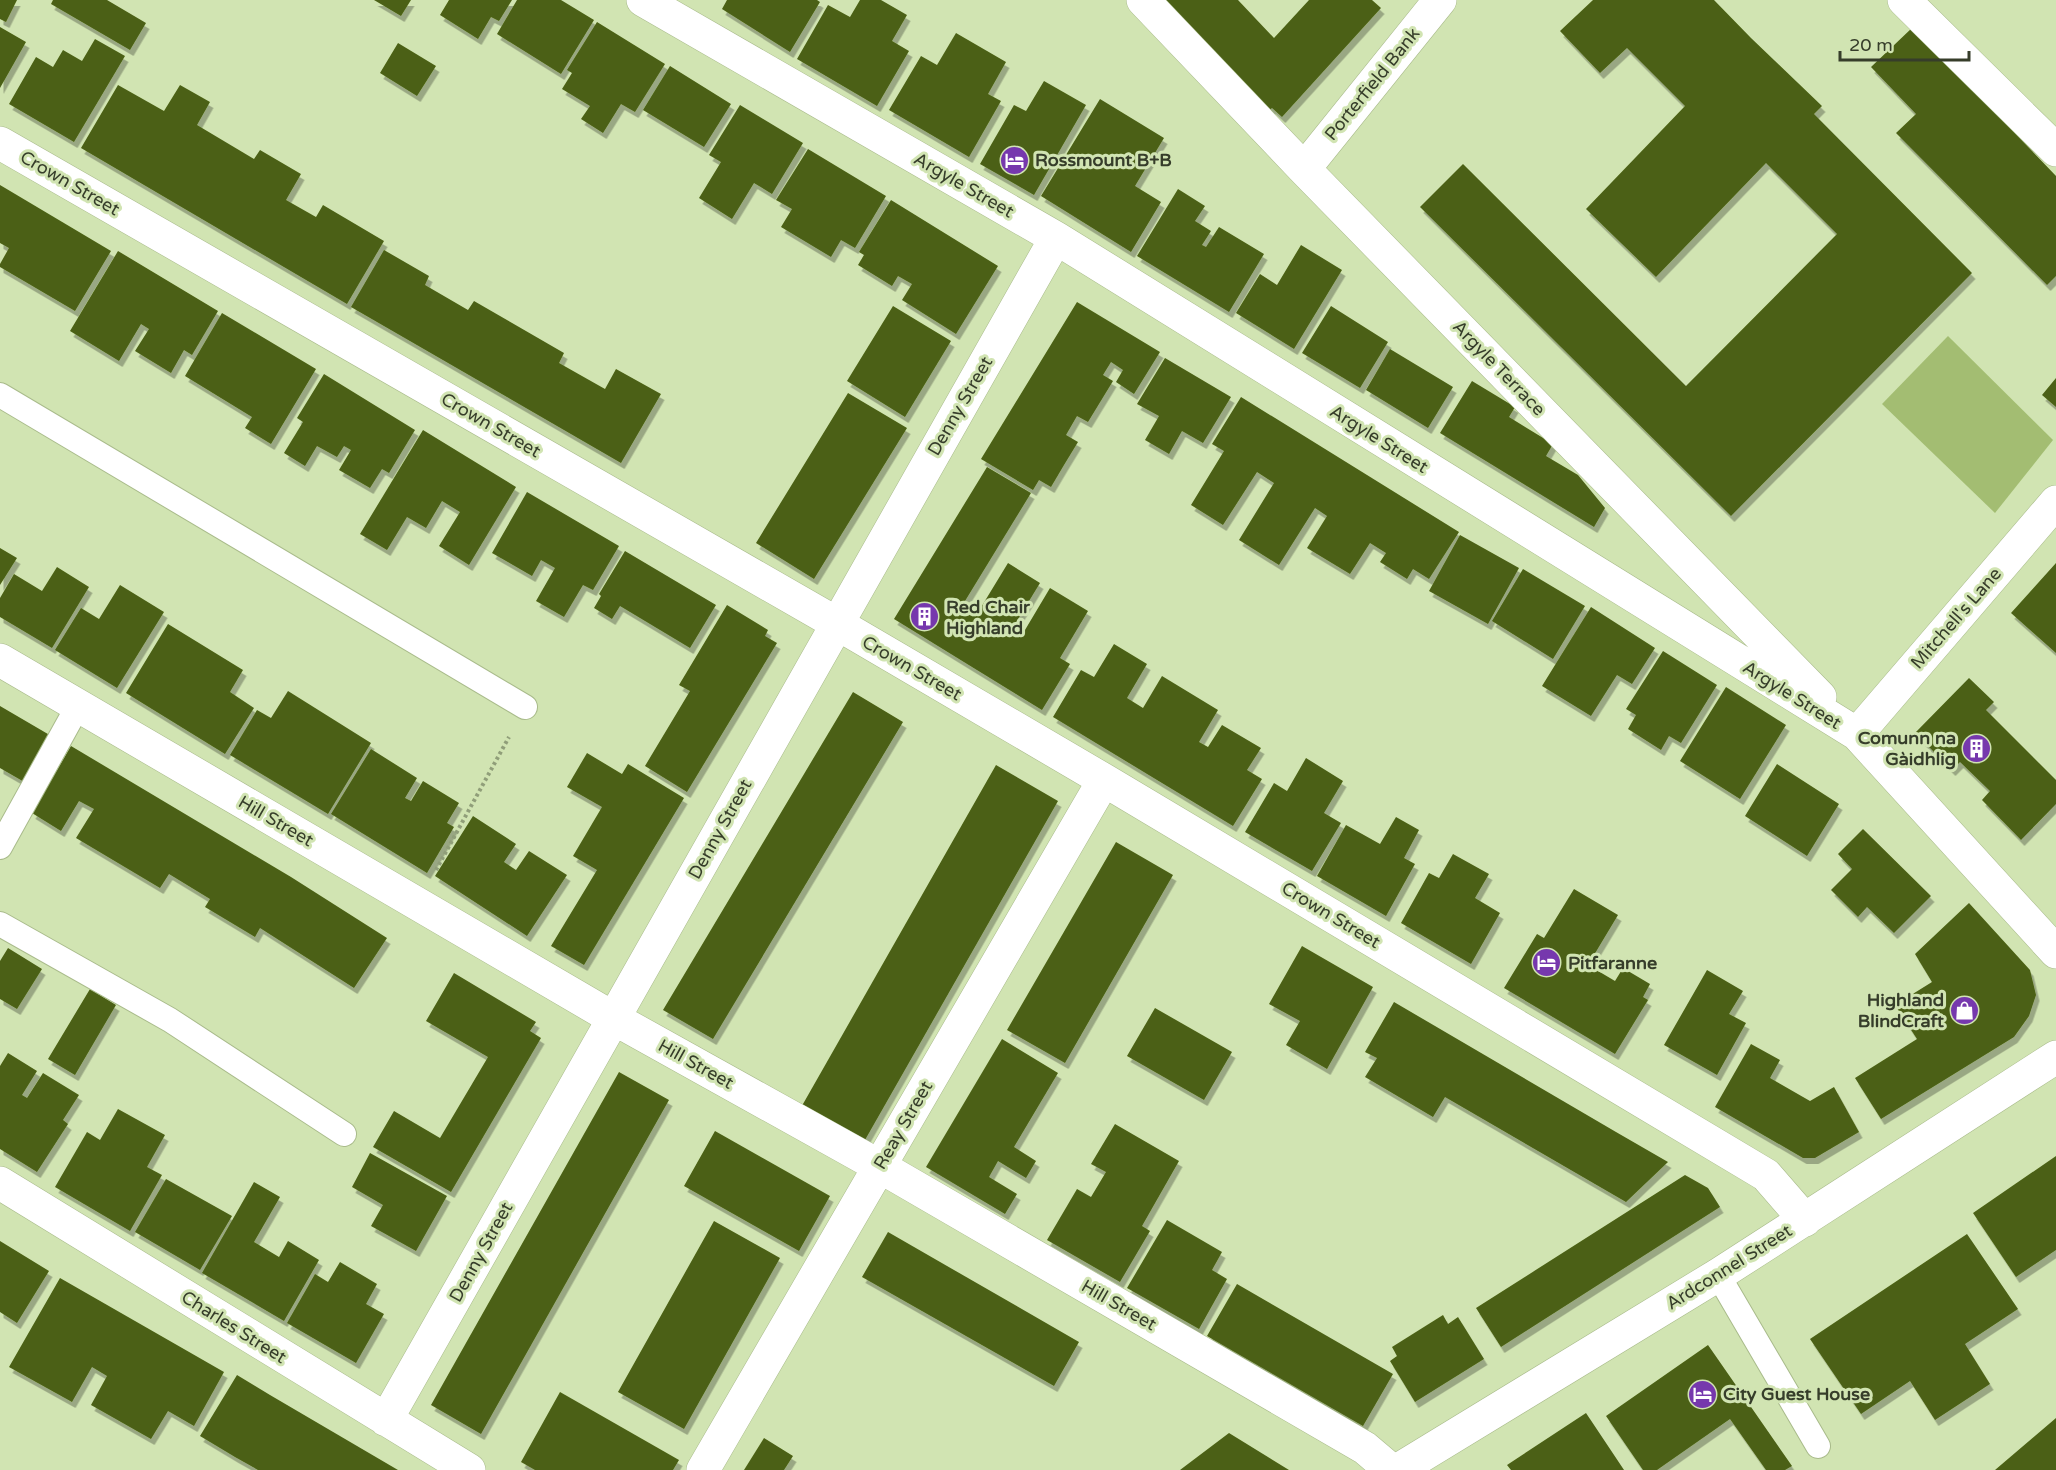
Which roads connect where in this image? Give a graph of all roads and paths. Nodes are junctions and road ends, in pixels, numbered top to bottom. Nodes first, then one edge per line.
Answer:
1 (643, 0) edge
2 (1143, 0) edge
3 (1440, 0) edge
4 (1904, 0) edge
5 (0, 143) edge
6 (2056, 150) edge
7 (1304, 169) junction
8 (1056, 238) junction
9 (0, 395) edge
10 (2056, 501) edge
11 (836, 623) junction
12 (0, 660) edge
13 (78, 706) junction
14 (525, 707) joint
15 (1857, 735) junction
16 (1104, 780) junction
17 (0, 847) edge
18 (417, 903) junction
19 (0, 924) edge
20 (2056, 952) edge
21 (613, 1018) junction
22 (2056, 1057) edge
23 (344, 1134) dead end
24 (879, 1166) junction
25 (0, 1183) edge
26 (1805, 1220) junction
27 (1718, 1275) junction
28 (386, 1420) junction
29 (1818, 1446) dead end
30 (469, 1470) edge
31 (704, 1470) edge
32 (1391, 1470) edge
33 (1398, 1470) edge

1 - 8 street, Argyle Street
2 - 7 street, Argyle Terrace
3 - 7 street, Porterfield Bank
4 - 6 street
5 - 11 street, Crown Street
7 - 15 street, Argyle Terrace
8 - 11 street, Denny Street
8 - 15 street, Argyle Street
9 - 14 lane
10 - 15 street, Mitchell's Lane
11 - 16 street, Crown Street
11 - 21 street, Denny Street
12 - 13 street, Hill Street
13 - 17 lane
13 - 18 street, Hill Street
14 - 18 path
15 - 20 street, Argyle Street
16 - 24 street, Reay Street
16 - 26 street, Crown Street
18 - 21 street, Hill Street
19 - 23 lane
21 - 24 street, Hill Street
21 - 28 street, Denny Street
22 - 26 street, Ardconnel Street
24 - 31 street, Reay Street
24 - 32 street, Hill Street
25 - 28 street, Charles Street
26 - 27 street, Ardconnel Street
27 - 29 lane
27 - 33 street, Ardconnel Street
28 - 30 street, Charles Street

